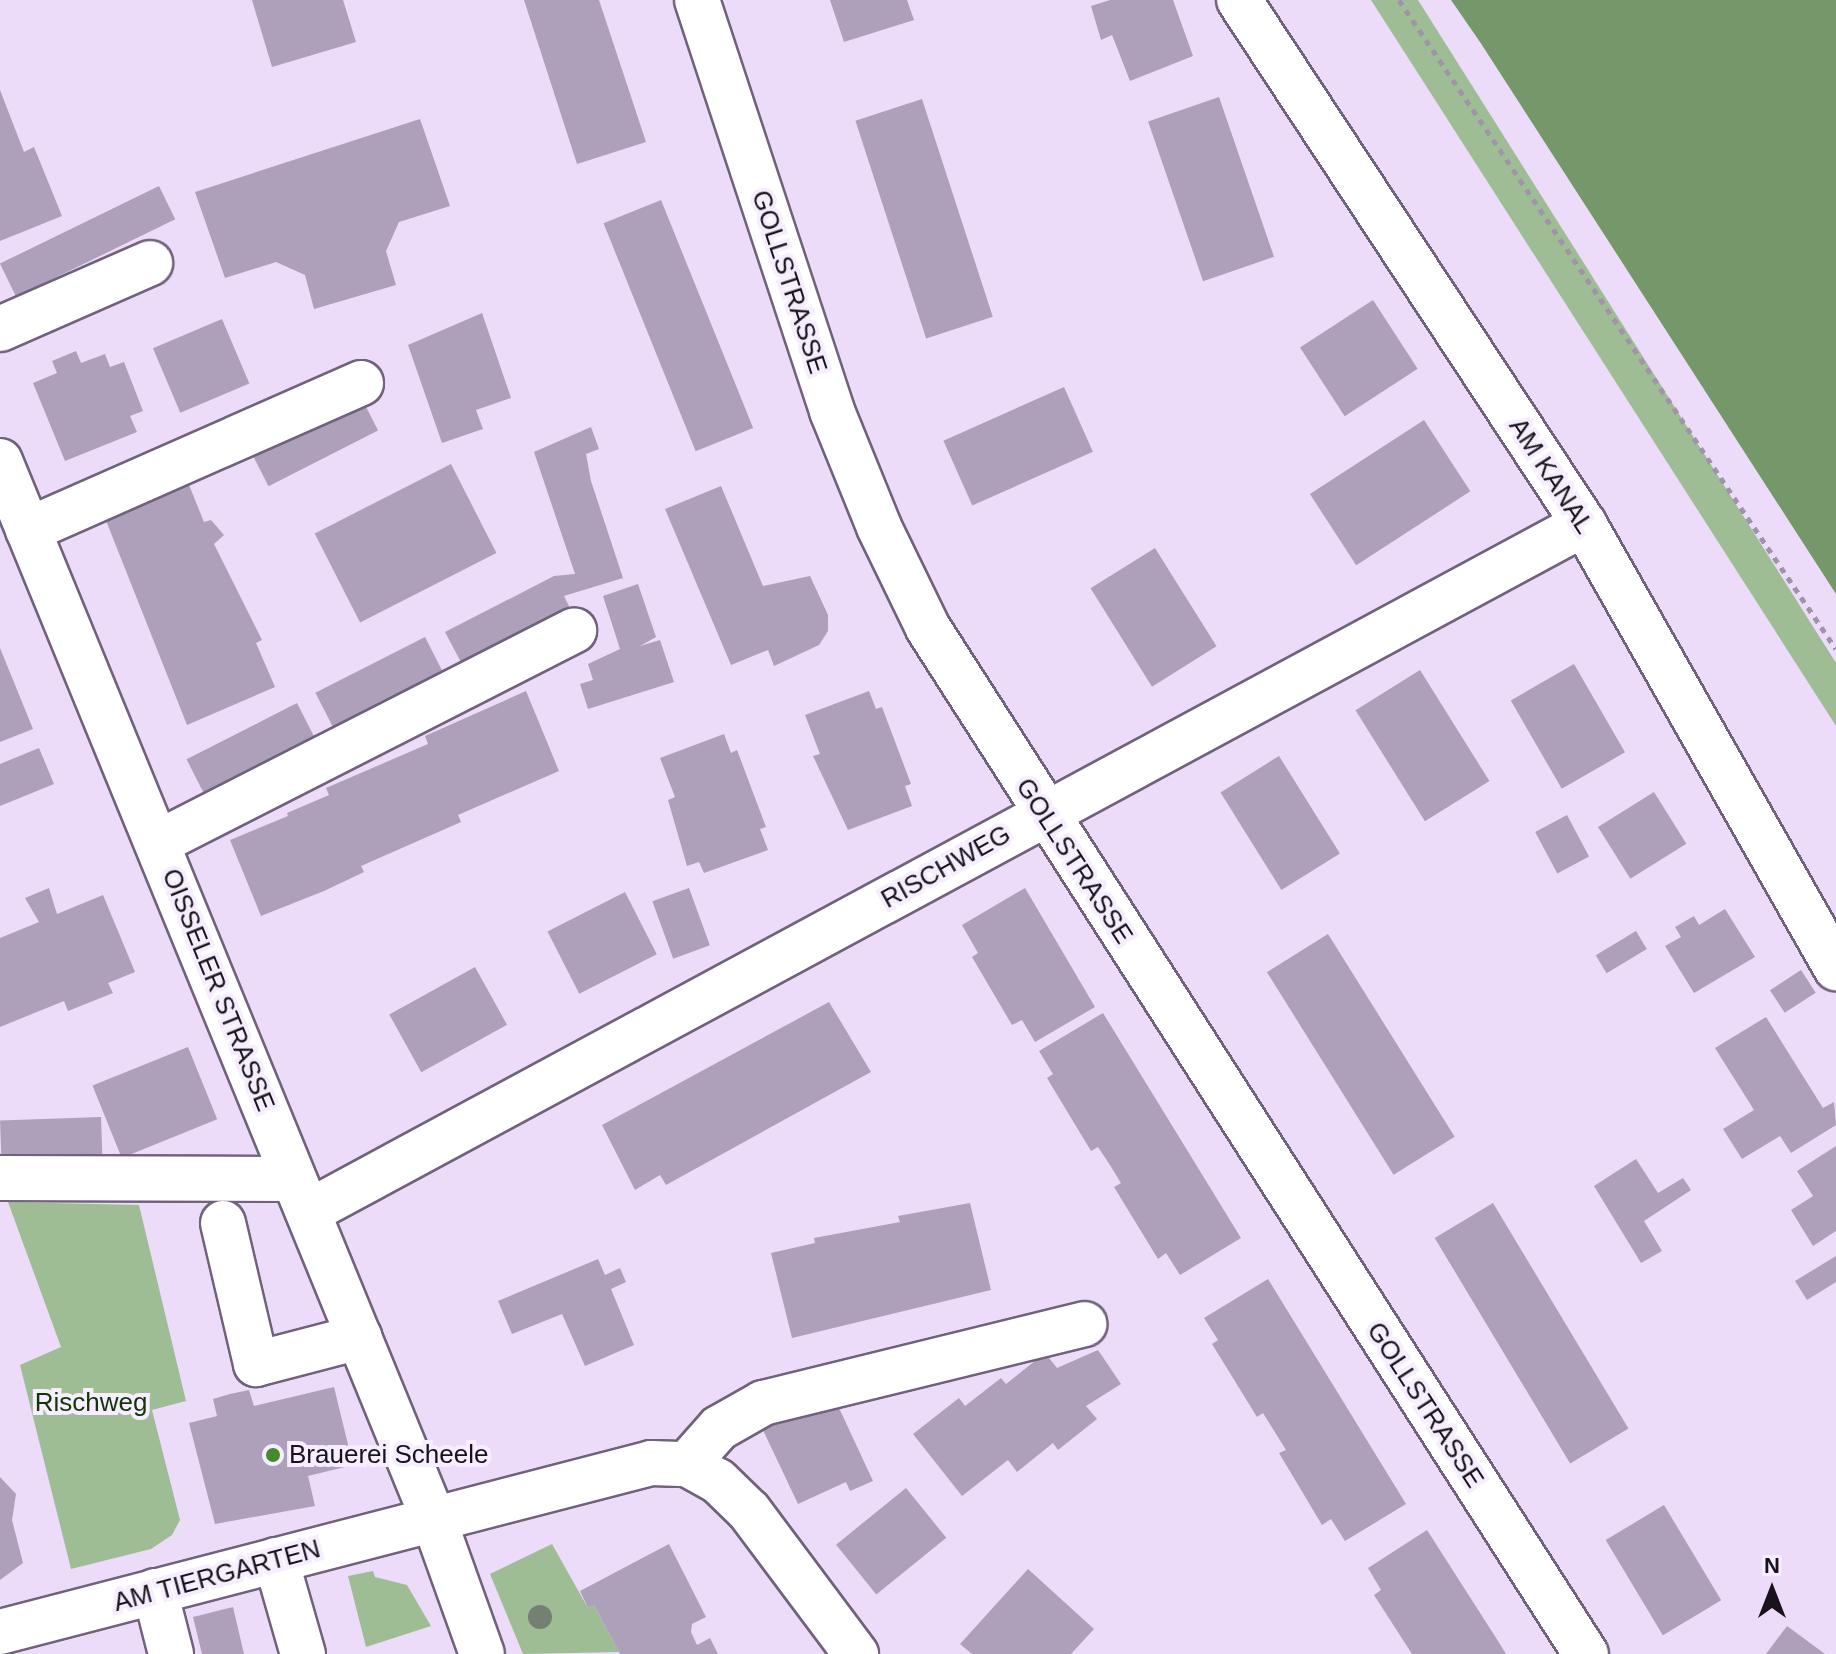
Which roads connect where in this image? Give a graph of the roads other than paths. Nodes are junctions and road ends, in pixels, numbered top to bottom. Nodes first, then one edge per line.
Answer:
1 (697, 0) edge
2 (1239, 0) edge
3 (150, 263) dead end
4 (0, 329) edge
5 (361, 383) dead end
6 (0, 461) edge
7 (1584, 524) junction
8 (28, 530) junction
9 (574, 631) dead end
10 (1043, 815) junction
11 (159, 842) junction
12 (1836, 968) edge
13 (0, 1178) edge
14 (300, 1196) junction
15 (223, 1223) dead end
16 (1084, 1324) dead end
17 (360, 1337) junction
18 (687, 1464) junction
19 (434, 1520) junction
20 (276, 1560) junction
21 (155, 1591) junction
22 (0, 1632) edge
23 (171, 1654) edge
24 (303, 1654) edge
25 (482, 1654) edge
26 (856, 1654) edge
27 (1586, 1654) edge

1 - 10 street, GOLLSTRASSE
2 - 7 street, AM KANAL
3 - 4 street
5 - 8 street
6 - 8 street, OISSELER STRASSE
7 - 10 street, RISCHWEG
7 - 12 street, AM KANAL
8 - 11 street, OISSELER STRASSE
9 - 11 street
10 - 14 street, RISCHWEG
10 - 27 street, GOLLSTRASSE
11 - 14 street, OISSELER STRASSE
13 - 14 street, RISCHWEG
14 - 17 street, OISSELER STRASSE
15 - 17 street
16 - 18 street
17 - 19 street, OISSELER STRASSE
18 - 19 street, AM TIERGARTEN
18 - 26 street
19 - 20 street, AM TIERGARTEN
19 - 25 street, OISSELER STRASSE
20 - 21 street, AM TIERGARTEN
20 - 24 street
21 - 22 street, AM TIERGARTEN
21 - 23 street

